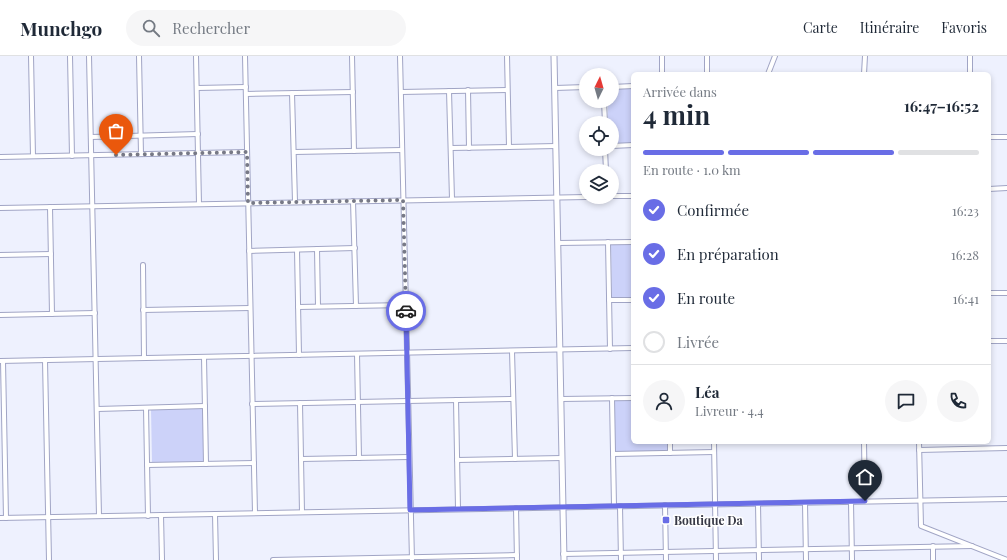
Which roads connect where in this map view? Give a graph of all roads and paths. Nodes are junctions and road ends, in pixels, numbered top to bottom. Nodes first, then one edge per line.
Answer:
1 (31, 56) edge
2 (70, 56) edge
3 (89, 56) edge
4 (139, 56) edge
5 (196, 56) edge
6 (245, 56) edge
7 (352, 56) edge
8 (400, 56) edge
9 (507, 56) edge
10 (554, 56) edge
11 (662, 56) edge
12 (707, 56) edge
13 (775, 56) edge
14 (865, 56) edge
15 (970, 56) edge
16 (662, 72) edge
17 (707, 72) edge
18 (769, 72) edge
19 (864, 72) edge
20 (970, 72) edge
21 (631, 86) edge
22 (246, 87) junction
23 (579, 87) edge
24 (619, 87) edge
25 (197, 88) junction
26 (555, 88) junction
27 (468, 90) junction
28 (507, 90) junction
29 (450, 91) junction
30 (352, 92) junction
31 (401, 92) junction
32 (292, 93) junction
33 (246, 94) junction
34 (198, 134) junction
35 (140, 136) junction
36 (91, 137) junction
37 (991, 137) edge
38 (1007, 137) edge
39 (631, 145) edge
40 (556, 146) junction
41 (619, 146) edge
42 (509, 147) junction
43 (451, 148) junction
44 (470, 148) junction
45 (402, 150) junction
46 (354, 151) junction
47 (247, 152) junction
48 (294, 152) junction
49 (198, 153) junction
50 (141, 154) junction
51 (91, 155) junction
52 (33, 156) junction
53 (72, 156) junction
54 (0, 157) edge
55 (1007, 188) edge
56 (991, 189) edge
57 (619, 196) edge
58 (631, 196) edge
59 (557, 197) junction
60 (579, 197) edge
61 (452, 199) junction
62 (403, 200) junction
63 (354, 201) junction
64 (295, 202) junction
65 (248, 203) junction
66 (199, 204) junction
67 (92, 206) junction
68 (50, 207) junction
69 (0, 208) edge
70 (608, 242) junction
71 (631, 242) edge
72 (558, 243) junction
73 (354, 248) junction
74 (316, 249) junction
75 (297, 250) junction
76 (249, 251) junction
77 (51, 254) junction
78 (0, 255) edge
79 (142, 265) dead end
80 (991, 293) edge
81 (1007, 293) edge
82 (609, 300) junction
83 (631, 300) edge
84 (406, 305) junction
85 (318, 306) junction
86 (356, 306) junction
87 (298, 307) junction
88 (250, 308) junction
89 (144, 310) junction
90 (95, 313) junction
91 (52, 314) junction
92 (0, 315) edge
93 (991, 341) edge
94 (1007, 341) edge
95 (631, 348) edge
96 (610, 349) junction
97 (560, 350) junction
98 (512, 351) junction
99 (407, 353) junction
100 (357, 354) junction
101 (299, 355) junction
102 (252, 356) junction
103 (204, 357) junction
104 (144, 358) junction
105 (96, 359) junction
106 (45, 360) junction
107 (1, 361) edge
108 (612, 398) junction
109 (631, 398) edge
110 (514, 399) junction
111 (561, 399) junction
112 (456, 400) junction
113 (408, 401) junction
114 (358, 402) junction
115 (300, 403) junction
116 (252, 404) junction
117 (205, 406) junction
118 (146, 408) junction
119 (97, 409) junction
120 (670, 444) edge
121 (714, 444) edge
122 (864, 444) edge
123 (919, 444) edge
124 (978, 444) edge
125 (1007, 448) edge
126 (978, 449) junction
127 (919, 450) junction
128 (714, 452) junction
129 (670, 453) junction
130 (613, 454) junction
131 (409, 457) junction
132 (359, 458) junction
133 (515, 458) junction
134 (562, 458) junction
135 (301, 460) junction
136 (457, 460) junction
137 (254, 463) junction
138 (206, 464) junction
139 (147, 465) junction
140 (1007, 499) edge
141 (920, 500) junction
142 (865, 501) junction
143 (851, 502) junction
144 (804, 503) junction
145 (715, 504) junction
146 (758, 504) junction
147 (665, 505) junction
148 (614, 506) junction
149 (620, 506) junction
150 (563, 507) junction
151 (516, 508) junction
152 (458, 509) junction
153 (410, 510) junction
154 (302, 512) junction
155 (255, 513) junction
156 (215, 514) junction
157 (161, 515) junction
158 (99, 516) junction
159 (148, 516) junction
160 (0, 518) edge
161 (6, 518) junction
162 (48, 518) junction
163 (933, 546) junction
164 (972, 546) junction
165 (852, 548) junction
166 (806, 549) junction
167 (759, 550) junction
168 (716, 551) junction
169 (621, 552) junction
170 (666, 552) junction
171 (564, 554) junction
172 (465, 558) edge
173 (517, 558) edge
174 (354, 559) edge
175 (412, 559) edge
176 (49, 560) edge
177 (162, 560) edge
178 (216, 560) edge
179 (273, 560) edge
180 (564, 560) edge
181 (621, 560) edge
182 (666, 560) edge
183 (716, 560) edge
184 (759, 560) edge
185 (806, 560) edge
186 (852, 560) edge
187 (933, 560) edge
188 (1007, 560) edge

1 - 52 street
2 - 53 street
3 - 36 street
4 - 35 street
5 - 25 street
6 - 22 street
7 - 30 street
8 - 31 street
9 - 28 street
10 - 26 street
11 - 16 street
12 - 17 street
13 - 18 street
14 - 19 street
15 - 20 street
21 - 24 street
22 - 25 street
22 - 33 street
23 - 26 street
25 - 34 street
26 - 40 street
27 - 28 street
27 - 29 street
27 - 44 street
28 - 42 street
29 - 31 street
29 - 43 street
30 - 32 street
30 - 46 street
31 - 45 street
32 - 33 street
32 - 48 street
33 - 47 street
34 - 35 street
34 - 49 street
35 - 36 street
35 - 50 street
36 - 51 street
37 - 38 street
39 - 41 street
40 - 42 street
40 - 59 street
42 - 44 street
43 - 44 street
43 - 61 street
45 - 46 street
45 - 62 street
46 - 48 street
47 - 49 street
47 - 65 street
48 - 64 street
49 - 50 street
49 - 66 street
50 - 51 street
51 - 53 street
51 - 67 street
52 - 53 street
52 - 54 street
55 - 56 street
57 - 58 street
59 - 60 street
59 - 61 street
59 - 72 street
61 - 62 street
62 - 63 street
62 - 84 street
63 - 64 street
63 - 73 street
64 - 65 street
65 - 66 street
65 - 76 street
66 - 67 street
67 - 68 street
67 - 90 street
68 - 69 street
68 - 77 street
70 - 71 street
70 - 72 street
70 - 82 street
72 - 97 street
73 - 74 street
73 - 86 street
74 - 75 street
74 - 85 street
75 - 76 street
75 - 87 street
76 - 88 street
77 - 78 street
77 - 91 street
79 - 89 street
80 - 81 street
82 - 83 street
82 - 96 street
84 - 86 street
84 - 99 street
85 - 86 street
85 - 87 street
87 - 101 street
88 - 89 street
88 - 102 street
89 - 104 street
90 - 91 street
90 - 105 street
91 - 92 street
93 - 94 street
95 - 96 street
96 - 97 street
97 - 98 street
97 - 111 street
98 - 99 street
98 - 110 street
99 - 100 street
99 - 113 street
100 - 101 street
100 - 114 street
101 - 102 street
102 - 103 street
102 - 116 street
103 - 104 street
103 - 117 street
104 - 105 street
105 - 106 street
105 - 119 street
106 - 107 street
106 - 162 street
107 - 161 street
108 - 109 street
108 - 111 street
108 - 130 street
110 - 112 street
110 - 133 street
111 - 134 street
112 - 113 street
112 - 136 street
113 - 114 street
113 - 131 street
114 - 115 street
114 - 132 street
115 - 116 street
115 - 135 street
116 - 137 street
117 - 118 street
117 - 138 street
118 - 119 street
118 - 139 street
119 - 158 street
120 - 129 street
121 - 128 street
122 - 142 street
123 - 127 street
124 - 126 street
125 - 126 street
126 - 127 street
127 - 141 street
128 - 129 street
128 - 145 street
129 - 130 street
130 - 148 street
131 - 132 street
131 - 153 street
132 - 135 street
133 - 134 street
133 - 136 street
134 - 150 street
135 - 154 street
136 - 152 street
137 - 138 street
137 - 155 street
138 - 139 street
139 - 159 street
140 - 141 street
141 - 142 street
141 - 164 street
142 - 143 street
143 - 144 street
143 - 165 street
144 - 146 street
144 - 166 street
145 - 146 street
145 - 147 street
145 - 168 street
146 - 167 street
147 - 149 street
147 - 170 street
148 - 149 street
148 - 150 street
149 - 169 street
150 - 151 street
150 - 171 street
151 - 152 street
151 - 173 street
152 - 153 street
153 - 154 street
153 - 175 street
154 - 155 street
155 - 156 street
156 - 157 street
156 - 178 street
157 - 159 street
157 - 177 street
158 - 159 street
158 - 162 street
160 - 161 street
161 - 162 street
162 - 176 street
163 - 164 street
163 - 165 street
163 - 187 street
164 - 188 street
165 - 166 street
165 - 186 street
166 - 167 street
166 - 185 street
167 - 168 street
167 - 184 street
168 - 170 street
168 - 183 street
169 - 170 street
169 - 171 street
169 - 181 street
170 - 182 street
171 - 180 street
172 - 173 street
172 - 175 street
174 - 175 street
174 - 179 street

